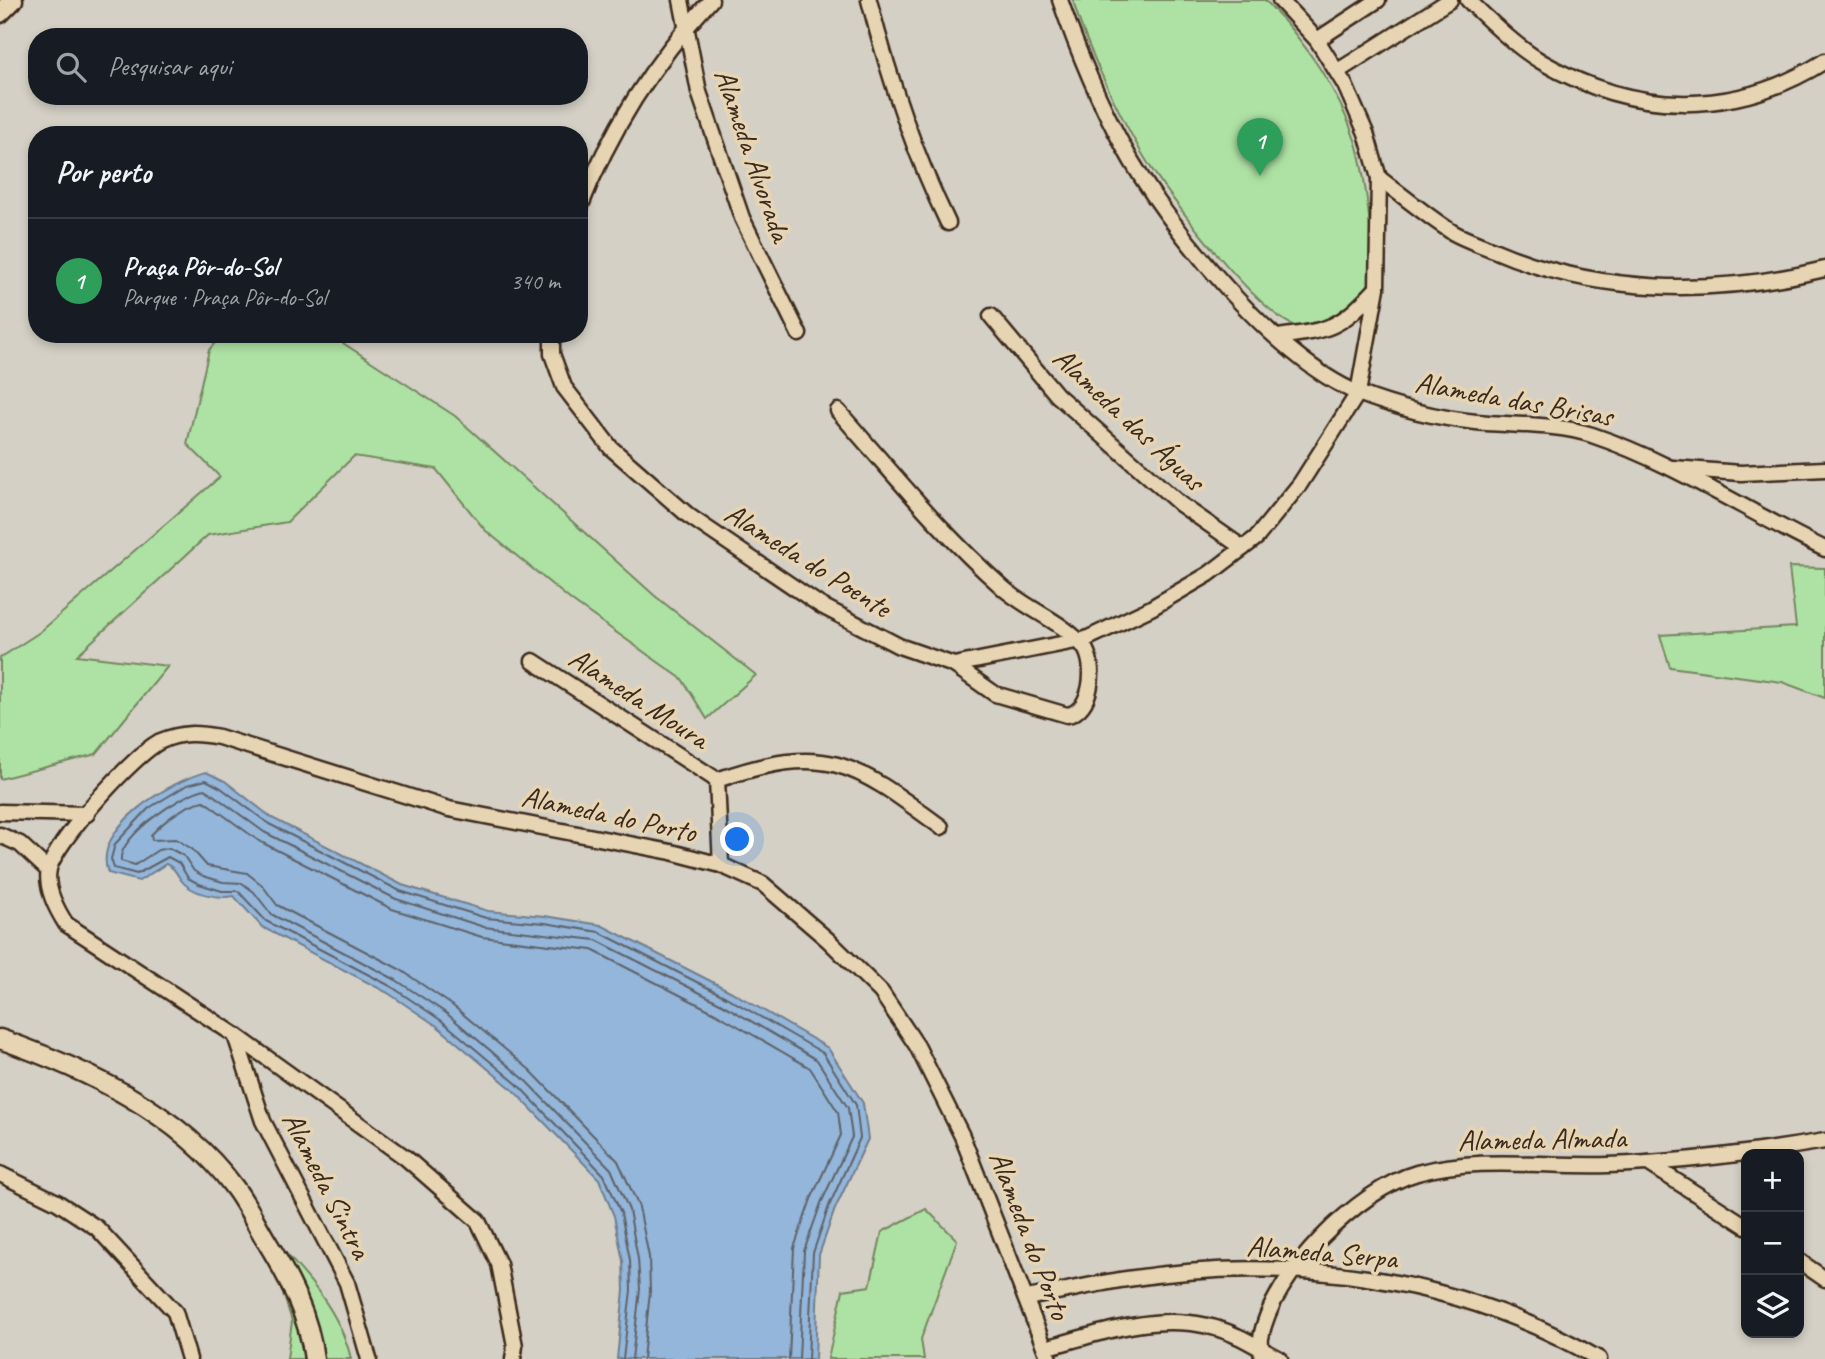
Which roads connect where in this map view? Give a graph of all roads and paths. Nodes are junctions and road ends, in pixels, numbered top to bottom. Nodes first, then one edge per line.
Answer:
1 (13, 0) edge
2 (681, 0) edge
3 (711, 0) edge
4 (869, 0) edge
5 (1280, 0) edge
6 (1378, 0) edge
7 (1450, 0) edge
8 (1468, 0) edge
9 (1064, 5) edge
10 (0, 13) edge
11 (686, 27) junction
12 (1317, 40) junction
13 (1825, 61) edge
14 (1338, 71) junction
15 (1379, 178) junction
16 (588, 191) edge
17 (948, 223) dead end
18 (1825, 269) edge
19 (1377, 288) junction
20 (991, 316) dead end
21 (799, 334) dead end
22 (1277, 337) junction
23 (552, 343) edge
24 (1358, 393) junction
25 (838, 411) dead end
26 (1668, 468) junction
27 (1825, 469) edge
28 (1243, 548) junction
29 (1825, 549) edge
30 (1076, 640) junction
31 (533, 661) dead end
32 (954, 665) junction
33 (718, 779) junction
34 (0, 812) edge
35 (87, 814) junction
36 (941, 827) dead end
37 (0, 835) edge
38 (721, 865) junction
39 (48, 870) junction
40 (235, 1035) junction
41 (0, 1039) edge
42 (1825, 1141) edge
43 (1647, 1163) junction
44 (0, 1174) edge
45 (1741, 1223) edge
46 (1804, 1264) edge
47 (1296, 1270) junction
48 (1825, 1279) edge
49 (1027, 1298) junction
50 (1047, 1353) edge
51 (1262, 1355) edge
52 (189, 1359) edge
53 (314, 1359) edge
54 (369, 1359) edge
55 (513, 1359) edge
56 (1280, 1359) edge
57 (1599, 1359) edge

1 - 10 street
2 - 11 street, Alameda Alvorada
3 - 11 street
4 - 17 street
5 - 12 street, Alameda do Poente
6 - 12 street
7 - 14 street
8 - 13 street
9 - 22 street, Alameda das Brisas
11 - 16 street
11 - 21 street, Alameda Alvorada
12 - 14 street, Alameda do Poente
14 - 15 street, Alameda do Poente
15 - 18 street
15 - 19 street, Alameda do Poente
19 - 22 street
19 - 24 street, Alameda do Poente
20 - 28 street, Alameda das Águas
22 - 24 street, Alameda das Brisas
23 - 32 street, Alameda do Poente
24 - 26 street, Alameda das Brisas
24 - 28 street, Alameda do Poente
25 - 30 street
26 - 27 street, Alameda das Brisas
26 - 29 street
28 - 30 street, Alameda do Poente
30 - 32 street, Alameda do Poente
30 - 32 street
31 - 33 street, Alameda Moura
33 - 36 street
33 - 38 street
34 - 35 street
35 - 38 street, Alameda do Porto
35 - 39 street, Alameda do Porto
37 - 39 street
38 - 49 street, Alameda do Porto
39 - 40 street
40 - 54 street, Alameda Sintra
40 - 55 street
41 - 53 street
42 - 43 street, Alameda Almada
43 - 45 street
43 - 47 street, Alameda Almada
44 - 52 street
46 - 48 street
47 - 49 street, Alameda Serpa
47 - 51 street, Alameda Almada
47 - 57 street, Alameda Serpa
49 - 50 street, Alameda do Porto
50 - 51 street
51 - 56 street

